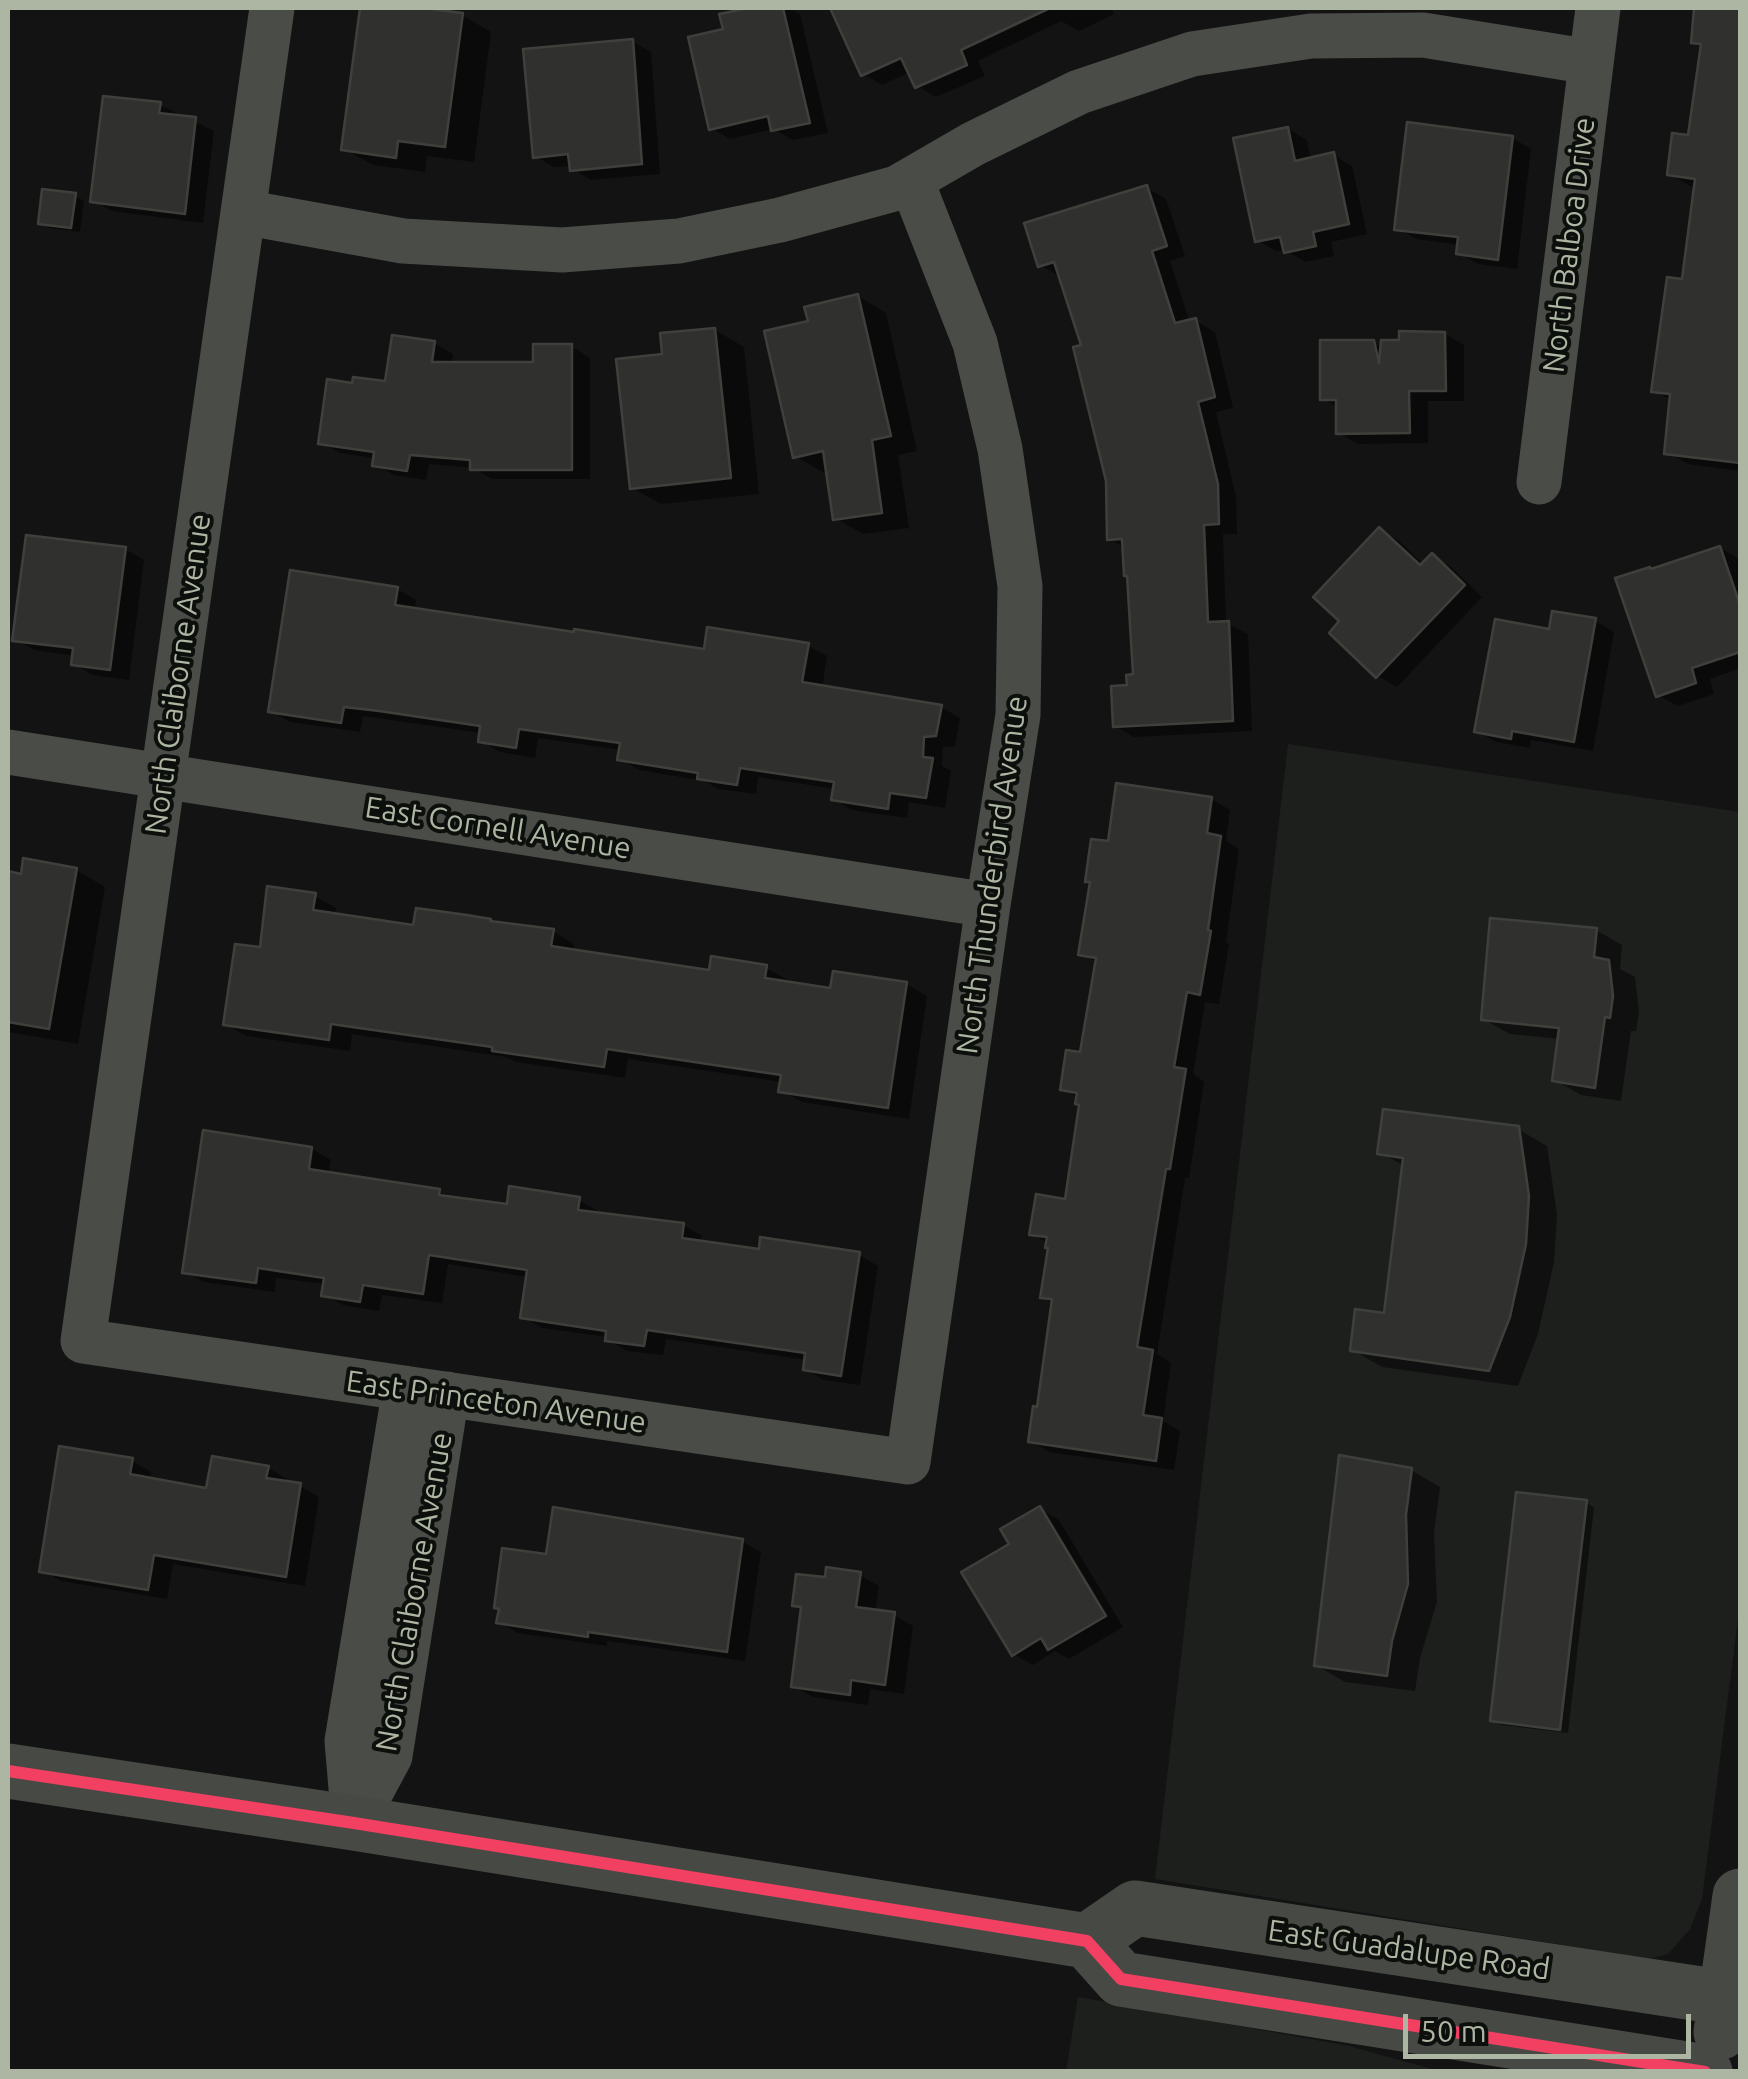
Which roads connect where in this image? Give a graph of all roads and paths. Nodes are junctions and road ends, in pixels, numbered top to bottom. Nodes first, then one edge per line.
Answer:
1 (272, 8) edge
2 (1598, 8) edge
3 (1592, 62) junction
4 (911, 180) junction
5 (243, 212) junction
6 (1540, 482) dead end
7 (8, 752) edge
8 (163, 776) junction
9 (988, 905) junction
10 (83, 1341) joint
11 (426, 1391) junction
12 (908, 1462) joint
13 (8, 1771) edge
14 (354, 1823) junction
15 (1740, 1896) edge
16 (1086, 1941) junction
17 (1733, 1999) edge
18 (1705, 2072) edge
19 (1716, 2072) edge

1 - 5 street, North Claiborne Avenue
2 - 3 street, North Balboa Drive
3 - 4 street
3 - 6 street, North Balboa Drive
4 - 5 street
4 - 9 street, North Thunderbird Avenue
5 - 8 street, North Claiborne Avenue
7 - 8 street, East Cornell Avenue
8 - 9 street, East Cornell Avenue
8 - 10 street, North Claiborne Avenue
9 - 12 street, North Thunderbird Avenue
10 - 11 street, East Princeton Avenue
11 - 12 street, East Princeton Avenue
11 - 14 street, North Claiborne Avenue
13 - 14 main road
14 - 16 main road
15 - 17 main road
16 - 17 main road, East Guadalupe Road
16 - 18 main road
17 - 19 main road

